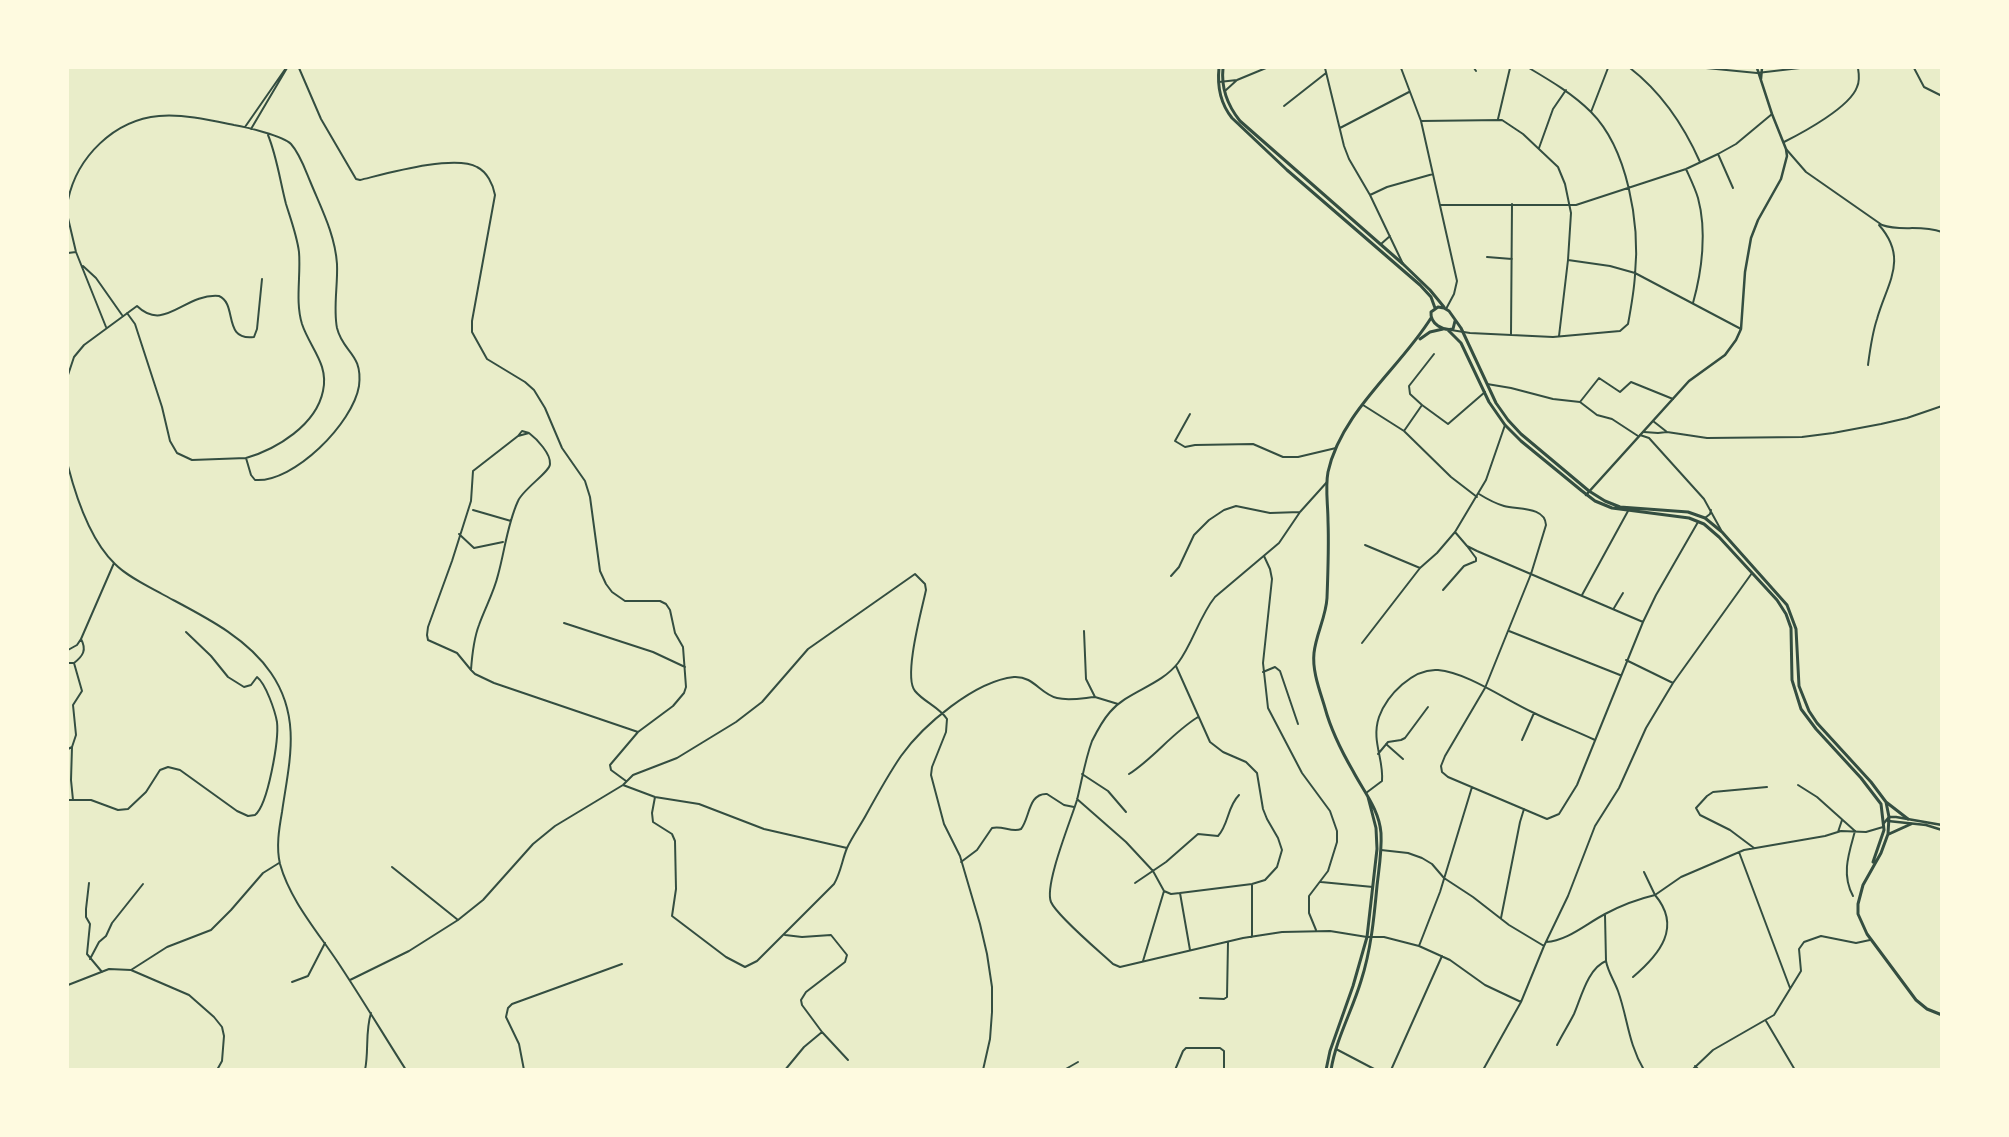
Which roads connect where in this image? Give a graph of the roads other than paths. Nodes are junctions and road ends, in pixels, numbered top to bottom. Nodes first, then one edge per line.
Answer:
1 (287, 68) edge
2 (299, 68) edge
3 (1219, 68) edge
4 (1223, 68) edge
5 (1266, 68) edge
6 (1325, 68) edge
7 (1401, 68) edge
8 (1474, 68) edge
9 (1510, 68) edge
10 (1529, 68) edge
11 (1608, 68) edge
12 (1630, 68) edge
13 (1706, 68) edge
14 (1757, 68) edge
15 (1762, 68) edge
16 (1800, 68) edge
17 (1858, 68) edge
18 (1914, 68) edge
19 (1476, 71) dead end
20 (1763, 72) junction
21 (1326, 73) junction
22 (1757, 73) junction
23 (1762, 79) junction
24 (1237, 80) junction
25 (1223, 81) junction
26 (1218, 82) junction
27 (1225, 90) junction
28 (1566, 90) junction
29 (1219, 92) junction
30 (1410, 92) junction
31 (1942, 96) edge
32 (1284, 106) dead end
33 (1591, 112) junction
34 (1772, 114) junction
35 (1498, 119) junction
36 (1421, 121) junction
37 (245, 127) junction
38 (1340, 128) junction
39 (251, 129) junction
40 (268, 135) junction
41 (1783, 142) junction
42 (1539, 148) junction
43 (1786, 149) junction
44 (1718, 154) junction
45 (1700, 162) junction
46 (1686, 169) junction
47 (1433, 174) junction
48 (1629, 188) junction
49 (1733, 188) dead end
50 (1370, 195) junction
51 (68, 200) edge
52 (1440, 204) junction
53 (1512, 204) junction
54 (1571, 205) junction
55 (68, 218) edge
56 (1876, 221) junction
57 (1942, 232) edge
58 (1390, 236) junction
59 (1381, 244) junction
60 (76, 252) junction
61 (68, 254) edge
62 (1487, 256) dead end
63 (1513, 259) junction
64 (1568, 260) junction
65 (1403, 264) junction
66 (83, 266) junction
67 (1636, 273) junction
68 (262, 279) dead end
69 (1693, 304) junction
70 (1435, 308) junction
71 (1446, 308) junction
72 (128, 313) junction
73 (122, 316) junction
74 (1431, 318) junction
75 (1455, 321) junction
76 (106, 327) junction
77 (1448, 329) junction
78 (1740, 329) junction
79 (1463, 332) junction
80 (1511, 335) junction
81 (1559, 336) junction
82 (1417, 341) junction
83 (1434, 354) dead end
84 (1868, 365) dead end
85 (68, 375) edge
86 (1487, 384) junction
87 (1484, 392) junction
88 (1673, 399) junction
89 (1580, 402) junction
90 (1363, 405) junction
91 (1422, 405) junction
92 (1942, 406) edge
93 (1190, 414) dead end
94 (1653, 422) junction
95 (1505, 425) junction
96 (1644, 431) junction
97 (1404, 432) junction
98 (1667, 432) junction
99 (529, 434) junction
100 (518, 436) junction
101 (1639, 436) junction
102 (1337, 447) junction
103 (246, 458) junction
104 (68, 466) edge
105 (1327, 482) junction
106 (1588, 493) junction
107 (1479, 494) junction
108 (1477, 497) junction
109 (473, 510) dead end
110 (1629, 510) junction
111 (1711, 510) junction
112 (1300, 512) junction
113 (1705, 518) junction
114 (511, 521) junction
115 (1699, 521) junction
116 (1455, 532) junction
117 (1722, 532) junction
118 (459, 534) junction
119 (504, 542) junction
120 (1365, 545) dead end
121 (1468, 546) junction
122 (1263, 556) junction
123 (114, 563) junction
124 (1420, 568) junction
125 (1752, 573) junction
126 (1531, 574) junction
127 (1171, 576) dead end
128 (1443, 590) dead end
129 (1623, 593) dead end
130 (1582, 595) junction
131 (1614, 609) junction
132 (1643, 622) junction
133 (564, 623) dead end
134 (1084, 631) dead end
135 (1509, 631) junction
136 (186, 632) dead end
137 (81, 639) junction
138 (1362, 642) dead end
139 (68, 650) edge
140 (1626, 660) junction
141 (68, 663) edge
142 (74, 663) junction
143 (1176, 666) junction
144 (685, 667) junction
145 (471, 670) junction
146 (1263, 672) junction
147 (1620, 675) junction
148 (1673, 683) junction
149 (1485, 688) junction
150 (1095, 697) junction
151 (1118, 704) junction
152 (1428, 706) dead end
153 (944, 714) junction
154 (1534, 714) junction
155 (1198, 718) junction
156 (1298, 724) dead end
157 (638, 732) junction
158 (1522, 740) dead end
159 (1595, 740) junction
160 (1386, 744) junction
161 (72, 747) junction
162 (68, 749) edge
163 (1378, 754) junction
164 (1403, 759) dead end
165 (1082, 774) junction
166 (1129, 774) dead end
167 (626, 781) junction
168 (622, 785) junction
169 (1798, 785) dead end
170 (1472, 787) junction
171 (1767, 787) dead end
172 (1239, 795) dead end
173 (1367, 795) junction
174 (655, 797) junction
175 (1077, 799) junction
176 (68, 800) edge
177 (73, 800) junction
178 (1886, 802) junction
179 (1074, 807) junction
180 (1524, 809) junction
181 (1126, 812) dead end
182 (1908, 818) junction
183 (1887, 819) junction
184 (1842, 820) junction
185 (1910, 824) junction
186 (1942, 824) edge
187 (1884, 826) junction
188 (1942, 830) edge
189 (1854, 831) junction
190 (1838, 832) junction
191 (1888, 834) junction
192 (847, 848) junction
193 (1754, 848) junction
194 (1381, 850) junction
195 (1739, 852) junction
196 (280, 862) junction
197 (961, 862) junction
198 (1872, 865) junction
199 (392, 867) dead end
200 (1153, 871) junction
201 (1644, 872) dead end
202 (1444, 878) junction
203 (1321, 882) junction
204 (89, 883) dead end
205 (1135, 883) dead end
206 (143, 884) dead end
207 (1252, 884) junction
208 (1373, 887) junction
209 (1164, 891) junction
210 (1180, 893) junction
211 (1655, 895) junction
212 (1853, 896) dead end
213 (1605, 914) junction
214 (1501, 918) junction
215 (458, 920) junction
216 (1316, 930) junction
217 (785, 935) junction
218 (1252, 937) junction
219 (1367, 937) junction
220 (1372, 937) junction
221 (1870, 939) junction
222 (1228, 942) junction
223 (1546, 942) junction
224 (325, 943) junction
225 (1419, 946) junction
226 (1544, 946) junction
227 (1190, 951) junction
228 (1442, 956) junction
229 (90, 959) junction
230 (1606, 961) junction
231 (1142, 962) junction
232 (622, 964) dead end
233 (131, 970) junction
234 (102, 972) junction
235 (1633, 976) dead end
236 (350, 980) junction
237 (292, 982) dead end
238 (68, 985) edge
239 (1790, 989) junction
240 (1200, 998) dead end
241 (1521, 1002) junction
242 (371, 1013) junction
243 (1942, 1015) edge
244 (1766, 1020) junction
245 (822, 1032) junction
246 (1557, 1045) dead end
247 (1336, 1049) junction
248 (848, 1060) dead end
249 (1078, 1062) dead end
250 (1695, 1066) junction
251 (216, 1070) edge
252 (365, 1070) edge
253 (406, 1070) edge
254 (524, 1070) edge
255 (785, 1070) edge
256 (983, 1070) edge
257 (1064, 1070) edge
258 (1175, 1070) edge
259 (1224, 1070) edge
260 (1326, 1070) edge
261 (1332, 1070) edge
262 (1376, 1070) edge
263 (1392, 1070) edge
264 (1483, 1070) edge
265 (1644, 1070) edge
266 (1692, 1070) edge
267 (1700, 1070) edge
268 (1795, 1070) edge

1 - 37 street
1 - 39 street
2 - 144 street
3 - 26 main road
4 - 25 main road
5 - 24 street
6 - 21 street
7 - 30 street
8 - 19 street
9 - 35 street
10 - 28 street
11 - 33 street
12 - 45 street
13 - 22 street
14 - 22 street
15 - 20 street
16 - 20 street
17 - 41 street
18 - 31 street
20 - 22 street
20 - 23 street
21 - 32 street
21 - 38 street
22 - 23 street
23 - 34 street
24 - 25 street
24 - 27 street
25 - 26 street
25 - 27 main road
26 - 29 main road
27 - 29 street
27 - 59 main road
28 - 33 street
28 - 42 street
29 - 70 main road
30 - 36 street
30 - 38 street
33 - 48 street
34 - 41 street
34 - 44 street
35 - 36 street
35 - 42 street
36 - 47 street
37 - 39 street
37 - 51 street
38 - 50 street
39 - 40 street
40 - 103 street
40 - 103 street
41 - 43 street
42 - 54 street
43 - 56 street
43 - 78 street
44 - 45 street
44 - 49 street
45 - 46 street
46 - 48 street
46 - 69 street
47 - 50 street
47 - 52 street
48 - 54 street
48 - 67 street
50 - 58 street
52 - 53 street
52 - 71 street
53 - 54 street
53 - 63 street
54 - 64 street
55 - 60 street
56 - 57 street
56 - 84 street
58 - 59 street
58 - 65 street
59 - 65 main road
60 - 61 street
60 - 66 street
62 - 63 street
63 - 80 street
64 - 67 street
64 - 81 street
65 - 71 main road
66 - 73 street
66 - 76 street
67 - 69 street
67 - 81 street
68 - 72 street
69 - 78 street
70 - 71 main road
70 - 74 main road
71 - 75 main road
72 - 73 street
72 - 103 street
73 - 76 street
74 - 77 main road
74 - 82 main road
75 - 77 main road
75 - 79 main road
76 - 85 street
77 - 79 street
77 - 82 main road
77 - 87 main road
78 - 88 street
79 - 80 street
79 - 86 main road
80 - 81 street
82 - 90 main road
83 - 91 street
86 - 89 street
86 - 106 main road
87 - 91 street
87 - 95 main road
88 - 89 street
88 - 94 street
89 - 101 street
90 - 97 street
90 - 102 main road
91 - 97 street
92 - 98 street
93 - 102 street
94 - 96 street
94 - 98 street
95 - 106 main road
95 - 107 street
96 - 98 street
96 - 101 street
97 - 108 street
99 - 100 street
99 - 100 street
99 - 114 street
100 - 118 street
101 - 106 street
101 - 111 street
102 - 105 main road
104 - 123 street
105 - 112 street
105 - 173 main road
106 - 110 main road
107 - 108 street
107 - 126 street
108 - 116 street
109 - 114 street
110 - 113 main road
110 - 115 main road
110 - 130 street
111 - 113 street
111 - 117 street
112 - 122 street
112 - 127 street
113 - 117 main road
114 - 119 street
115 - 125 main road
115 - 132 street
116 - 121 street
116 - 124 street
117 - 178 main road
118 - 119 street
118 - 145 street
119 - 145 street
120 - 124 street
121 - 126 street
121 - 128 street
122 - 143 street
122 - 146 street
123 - 137 street
123 - 196 street
124 - 138 street
125 - 148 street
125 - 183 main road
126 - 130 street
126 - 135 street
129 - 131 street
130 - 131 street
131 - 132 street
132 - 140 street
133 - 144 street
134 - 150 street
135 - 147 street
135 - 149 street
136 - 177 street
137 - 139 street
137 - 142 street
140 - 147 street
140 - 148 street
141 - 142 street
142 - 161 street
143 - 151 street
143 - 155 street
144 - 157 street
145 - 157 street
146 - 156 street
146 - 203 street
147 - 159 street
148 - 223 street
149 - 154 street
149 - 163 street
149 - 170 street
150 - 151 street
150 - 153 street
151 - 165 street
152 - 160 street
153 - 167 street
153 - 192 street
153 - 197 street
154 - 158 street
154 - 159 street
155 - 166 street
155 - 207 street
157 - 167 street
159 - 180 street
160 - 163 street
160 - 164 street
161 - 162 street
161 - 177 street
163 - 173 street
165 - 175 street
165 - 181 street
167 - 168 street
168 - 174 street
168 - 215 street
169 - 184 street
170 - 180 street
170 - 202 street
171 - 193 street
172 - 200 street
173 - 194 main road
173 - 208 main road
174 - 192 street
174 - 217 street
175 - 179 street
175 - 200 street
176 - 177 street
178 - 182 main road
178 - 183 main road
179 - 197 street
179 - 231 street
180 - 214 street
182 - 183 street
182 - 186 street
183 - 185 street
183 - 187 main road
183 - 191 main road
184 - 189 street
184 - 190 street
185 - 188 street
185 - 191 main road
187 - 189 street
187 - 198 main road
189 - 190 street
189 - 212 street
190 - 193 street
191 - 198 main road
192 - 217 street
193 - 195 street
194 - 202 street
194 - 220 main road
195 - 211 street
195 - 239 street
196 - 224 street
196 - 233 street
197 - 256 street
198 - 221 main road
199 - 215 street
200 - 205 street
200 - 209 street
201 - 211 street
202 - 214 street
202 - 225 street
203 - 208 street
203 - 216 street
204 - 229 street
206 - 229 street
207 - 210 street
207 - 218 street
208 - 219 main road
209 - 210 street
209 - 231 street
210 - 227 street
211 - 213 street
211 - 235 street
213 - 223 street
213 - 230 street
214 - 226 street
215 - 236 street
216 - 218 street
216 - 219 street
217 - 245 street
218 - 222 street
219 - 220 street
219 - 260 main road
220 - 225 street
220 - 247 main road
221 - 239 street
221 - 243 main road
222 - 227 street
222 - 240 street
223 - 226 street
224 - 236 street
224 - 237 street
225 - 228 street
226 - 241 street
227 - 231 street
228 - 241 street
228 - 263 street
229 - 234 street
230 - 246 street
230 - 265 street
232 - 254 street
233 - 234 street
233 - 251 street
234 - 238 street
236 - 242 street
239 - 244 street
241 - 264 street
242 - 252 street
242 - 253 street
244 - 250 street
244 - 268 street
245 - 248 street
245 - 255 street
247 - 261 main road
247 - 262 street
249 - 257 street
250 - 266 street
250 - 267 street
258 - 259 street

